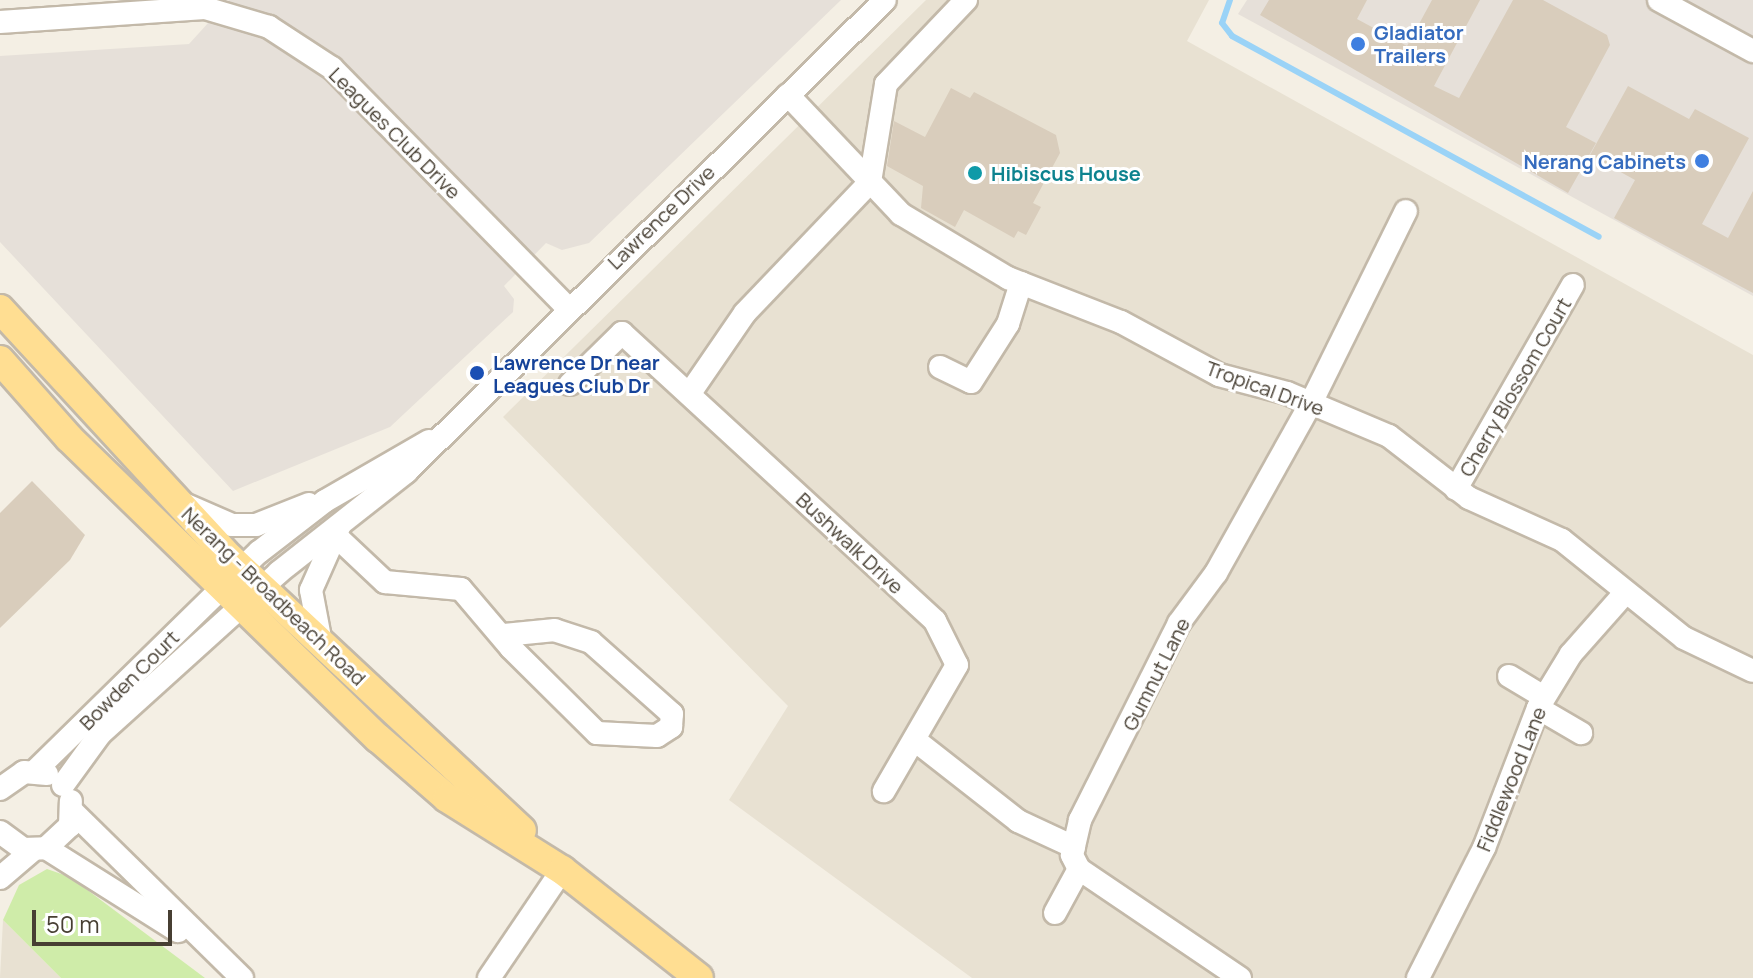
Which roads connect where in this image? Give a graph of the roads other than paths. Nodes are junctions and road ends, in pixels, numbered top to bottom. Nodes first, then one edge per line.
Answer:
1 (885, 0) edge
2 (941, 0) edge
3 (1659, 0) edge
4 (961, 8) edge
5 (0, 22) edge
6 (1753, 51) edge
7 (788, 95) junction
8 (870, 182) junction
9 (1406, 211) dead end
10 (1021, 283) junction
11 (1573, 285) dead end
12 (568, 308) junction
13 (0, 309) edge
14 (0, 360) edge
15 (940, 367) dead end
16 (570, 384) dead end
17 (690, 393) junction
18 (1311, 403) junction
19 (441, 435) junction
20 (1456, 489) junction
21 (172, 499) junction
22 (325, 501) junction
23 (339, 529) junction
24 (231, 578) junction
25 (263, 586) junction
26 (1624, 594) junction
27 (242, 607) junction
28 (504, 635) junction
29 (321, 643) junction
30 (1753, 671) edge
31 (1509, 676) dead end
32 (1541, 703) junction
33 (1581, 733) dead end
34 (916, 741) junction
35 (0, 763) edge
36 (29, 772) junction
37 (63, 785) junction
38 (0, 789) edge
39 (884, 791) dead end
40 (73, 812) junction
41 (0, 832) edge
42 (1074, 847) junction
43 (40, 849) junction
44 (1079, 869) junction
45 (562, 870) junction
46 (0, 878) edge
47 (1055, 913) dead end
48 (210, 951) junction
49 (242, 978) edge
50 (489, 978) edge
51 (699, 978) edge
52 (1240, 978) edge
53 (1418, 978) edge

1 - 7 street, Lawrence Drive
2 - 4 street
3 - 6 street
4 - 8 street
5 - 12 street, Leagues Club Drive
7 - 8 street, Tropical Drive
7 - 12 street, Lawrence Drive
8 - 10 street, Tropical Drive
8 - 17 street
9 - 18 street, Gumnut Lane
10 - 15 street
10 - 18 street, Tropical Drive
11 - 20 street, Cherry Blossom Court
12 - 19 street, Lawrence Drive
13 - 21 main road, Nerang - Broadbeach Road
14 - 24 main road, Nerang - Broadbeach Road
16 - 17 street, Bushwalk Drive
17 - 34 street, Bushwalk Drive
18 - 20 street, Tropical Drive
18 - 42 street, Gumnut Lane
19 - 22 street, Lawrence Drive
19 - 23 street, Lawrence Drive
20 - 26 street, Tropical Drive
21 - 22 street
21 - 24 main road, Nerang - Broadbeach Road
22 - 24 street, Lawrence Drive
23 - 25 street, Lawrence Drive
23 - 28 street
23 - 29 street
24 - 25 main road, Nerang - Broadbeach Road
24 - 27 main road, Nerang - Broadbeach Road
24 - 36 street, Bowden Court
25 - 27 street, Lawrence Drive
25 - 29 main road, Nerang - Broadbeach Road
26 - 30 street, Tropical Drive
26 - 32 street, Fiddlewood Lane
27 - 37 street, Bowden Court
27 - 45 main road, Nerang - Broadbeach Road
28 - 28 street
29 - 45 main road, Nerang - Broadbeach Road
31 - 32 street
32 - 33 street
32 - 53 street, Fiddlewood Lane
34 - 39 street, Bushwalk Drive
34 - 42 street
35 - 36 street
36 - 37 street
36 - 38 street, Bowden Court
37 - 40 street
40 - 43 street
40 - 48 street
41 - 43 street
42 - 44 street, Gumnut Lane
43 - 46 street
43 - 48 street
44 - 47 street
44 - 52 street
45 - 50 street
45 - 51 main road, Nerang - Broadbeach Road
48 - 49 street

